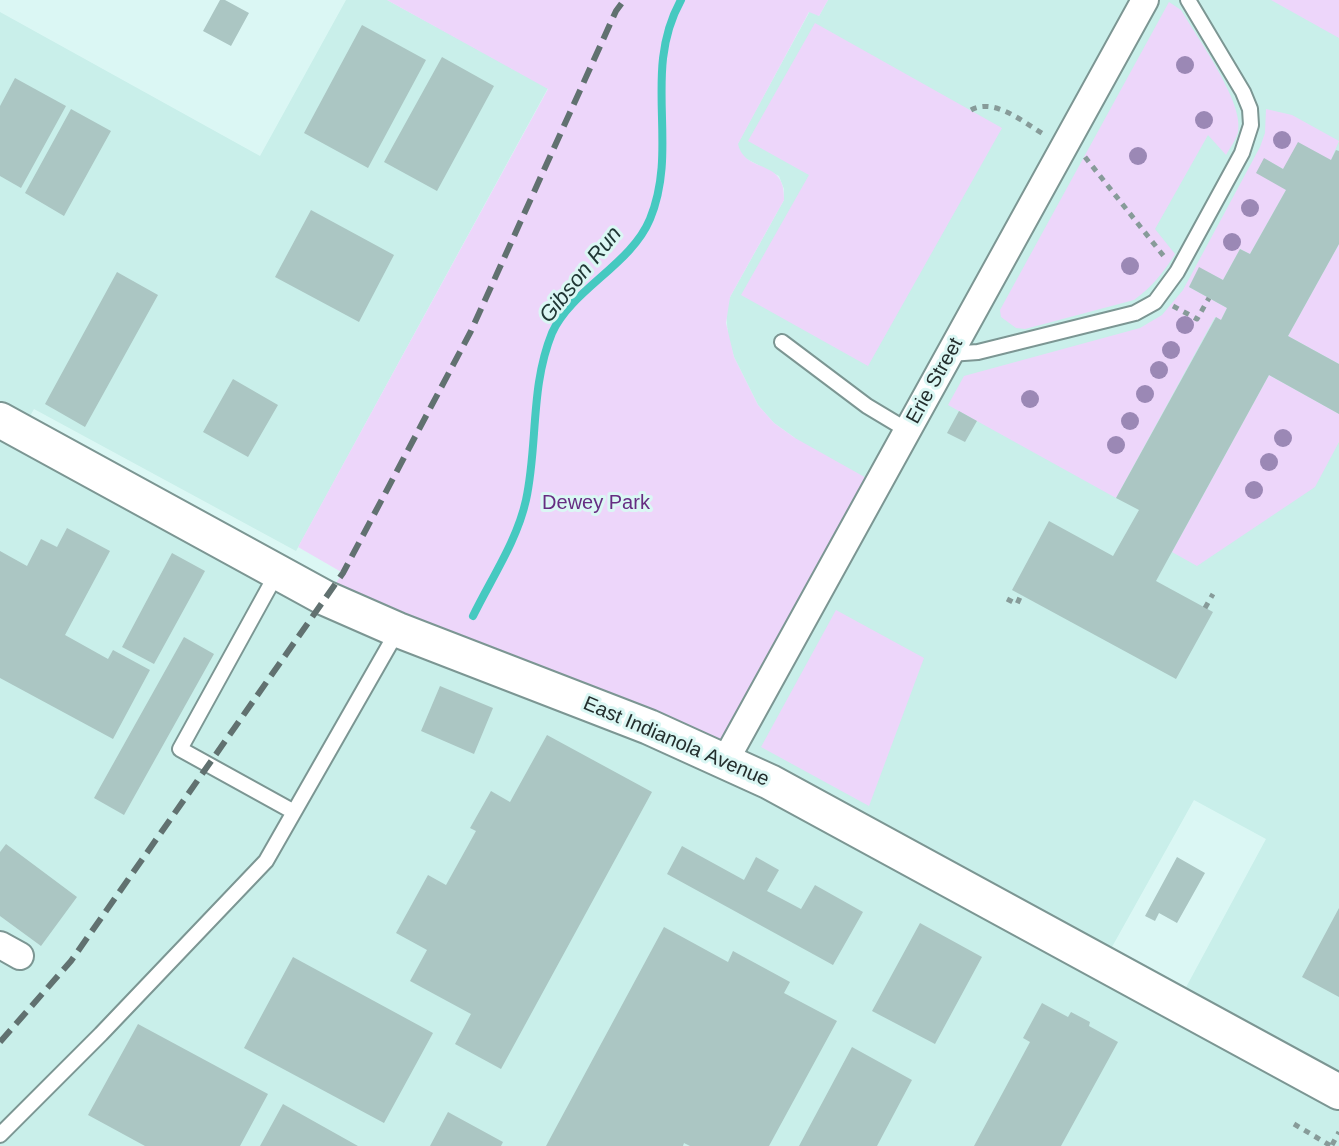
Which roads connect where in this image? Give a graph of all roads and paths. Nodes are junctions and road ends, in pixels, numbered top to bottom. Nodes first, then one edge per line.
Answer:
1 (1145, 0) edge
2 (1188, 0) edge
3 (1127, 210) dead end
4 (1177, 272) junction
5 (1209, 298) dead end
6 (1172, 305) dead end
7 (782, 342) dead end
8 (950, 354) junction
9 (0, 420) edge
10 (907, 430) junction
11 (278, 573) junction
12 (1213, 594) dead end
13 (1021, 595) dead end
14 (1007, 599) dead end
15 (1205, 608) dead end
16 (398, 630) junction
17 (725, 761) junction
18 (294, 812) junction
19 (1339, 1092) edge
20 (1294, 1124) dead end
21 (1339, 1132) edge
22 (0, 1135) edge
23 (1332, 1145) edge

1 - 8 street, Erie Street
2 - 4 lane
3 - 4 path
4 - 8 lane
5 - 6 path
7 - 10 lane
8 - 10 street, Erie Street
9 - 11 street, East Indianola Avenue
10 - 17 street, Erie Street
11 - 16 street, East Indianola Avenue
11 - 18 lane
12 - 15 path
13 - 14 path
16 - 17 street, East Indianola Avenue
16 - 18 lane
17 - 19 street, East Indianola Avenue
18 - 22 lane
20 - 23 path
21 - 23 path

